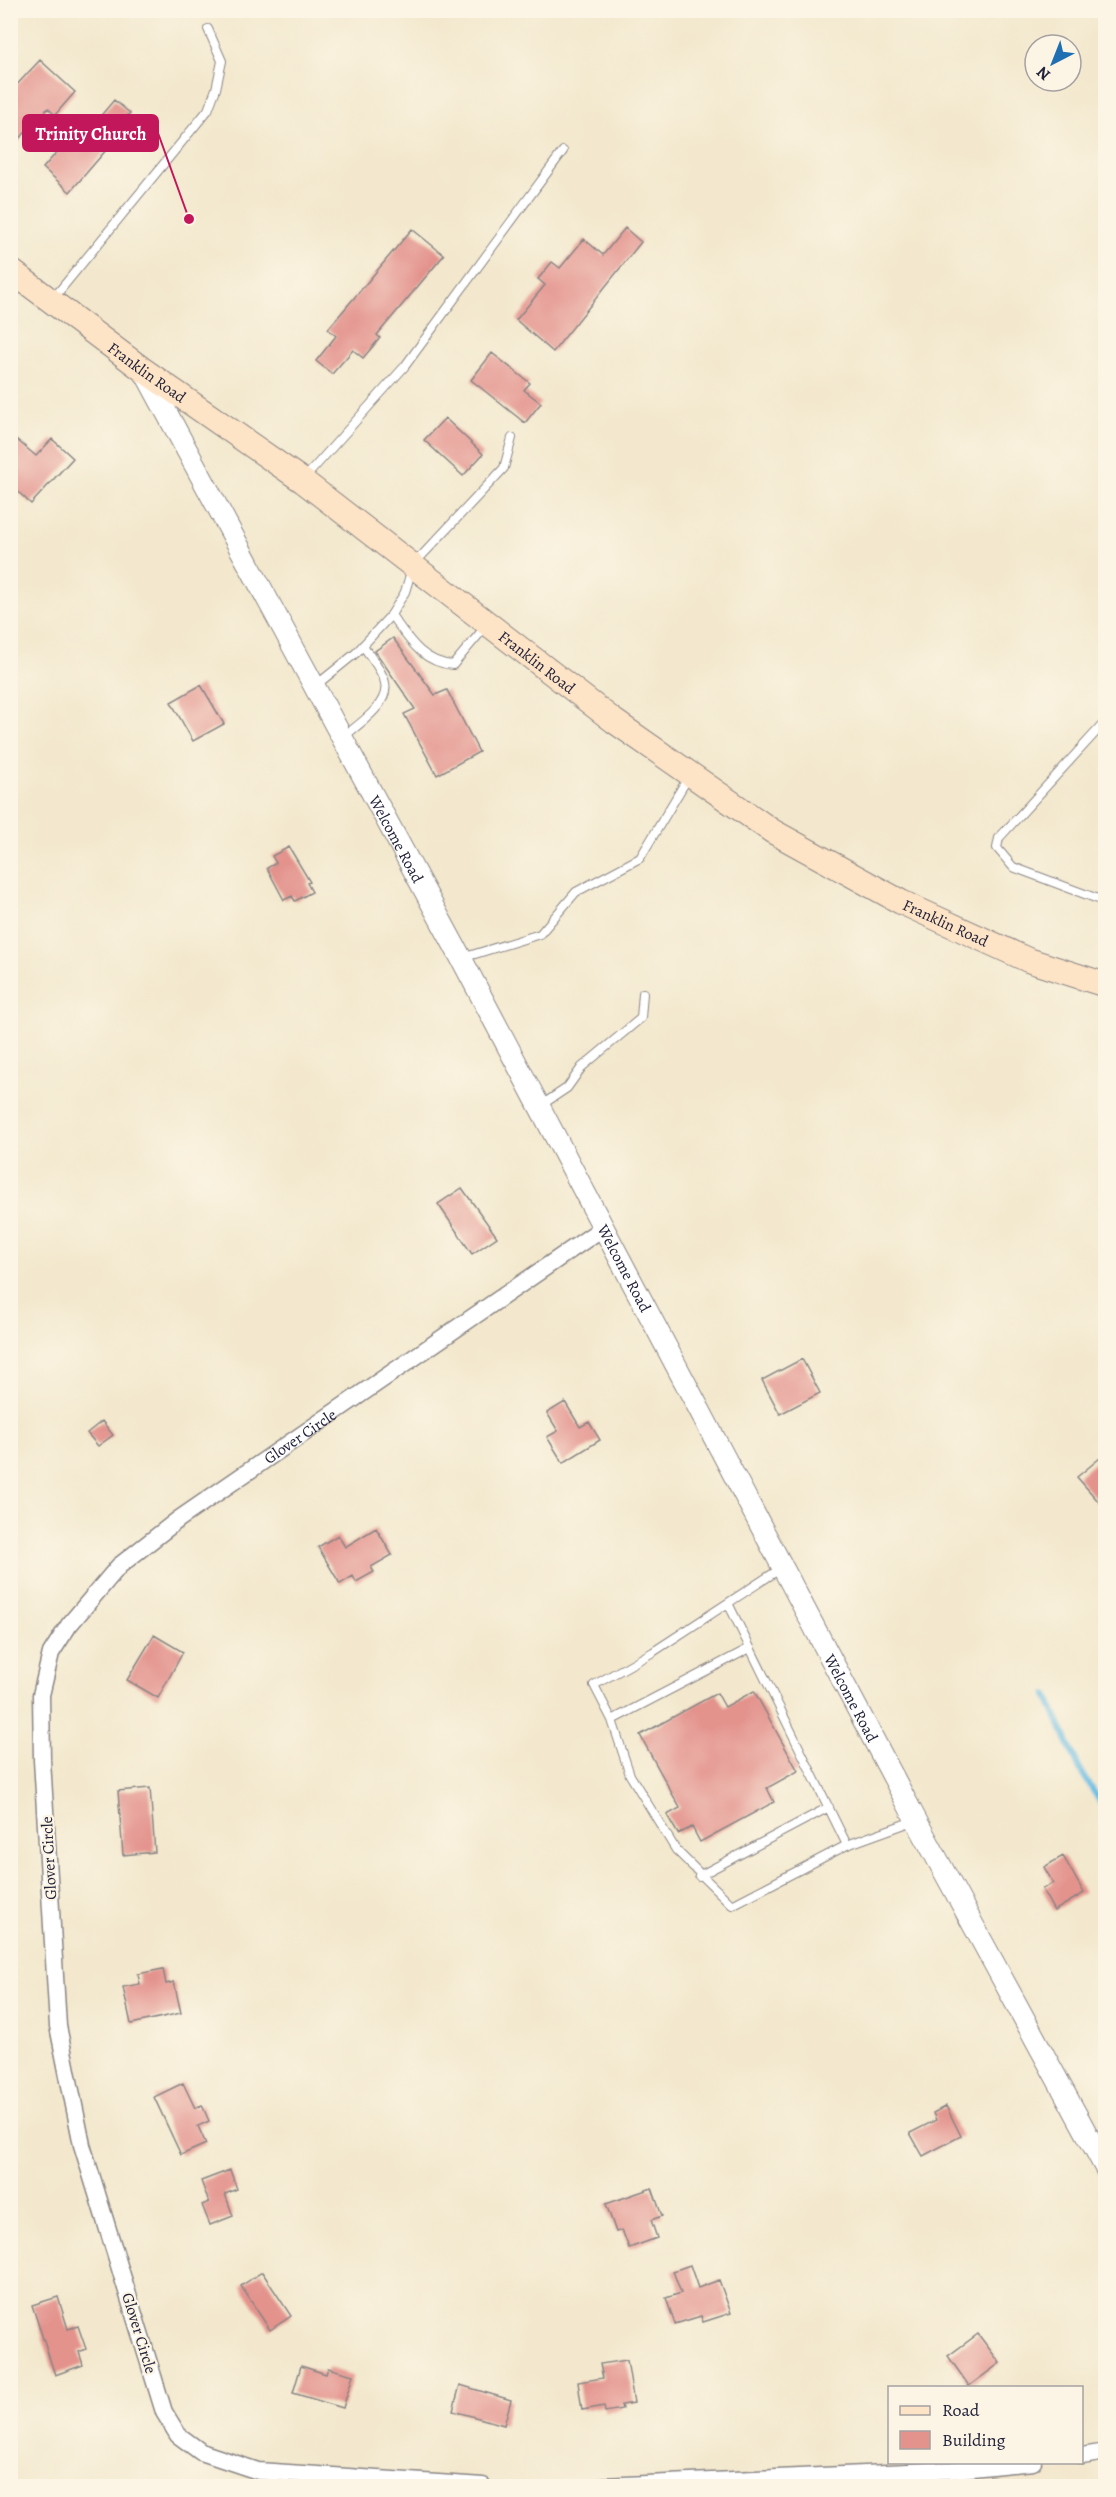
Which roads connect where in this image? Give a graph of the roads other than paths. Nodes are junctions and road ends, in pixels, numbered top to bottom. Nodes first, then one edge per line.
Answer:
1 (208, 29) dead end
2 (563, 151) dead end
3 (10, 270) edge
4 (51, 300) junction
5 (142, 369) junction
6 (512, 438) dead end
7 (303, 481) junction
8 (413, 565) junction
9 (391, 615) junction
10 (488, 623) junction
11 (363, 645) junction
12 (314, 687) junction
13 (1106, 721) edge
14 (342, 739) junction
15 (690, 775) junction
16 (1106, 902) edge
17 (461, 958) junction
18 (1106, 985) edge
19 (643, 993) dead end
20 (539, 1106) junction
21 (604, 1227) junction
22 (783, 1567) junction
23 (728, 1603) junction
24 (750, 1648) junction
25 (612, 1720) junction
26 (829, 1808) junction
27 (916, 1820) junction
28 (847, 1845) junction
29 (699, 1876) junction
30 (1106, 2169) edge
31 (1106, 2452) edge
32 (1083, 2456) edge
33 (1021, 2464) edge
34 (483, 2487) edge
35 (603, 2487) edge

1 - 4 lane
2 - 7 lane
3 - 4 main road, Franklin Road
4 - 5 main road, Franklin Road
5 - 7 main road, Franklin Road
5 - 12 street, Welcome Road
6 - 8 lane
7 - 8 main road, Franklin Road
8 - 9 lane
8 - 10 main road, Franklin Road
9 - 10 lane
9 - 11 lane
10 - 15 main road, Franklin Road
11 - 12 lane
11 - 14 lane
12 - 14 street, Welcome Road
13 - 16 lane
14 - 17 street, Welcome Road
15 - 17 lane
15 - 18 main road, Franklin Road
17 - 20 street, Welcome Road
19 - 20 lane
20 - 21 street, Welcome Road
21 - 22 street, Welcome Road
21 - 34 street, Glover Circle
22 - 23 lane
22 - 27 street, Welcome Road
23 - 24 lane
23 - 25 lane
24 - 25 lane
24 - 26 lane
25 - 29 lane
26 - 28 lane
26 - 29 lane
27 - 28 lane
27 - 30 street, Welcome Road
28 - 29 lane
31 - 32 street
33 - 35 street

